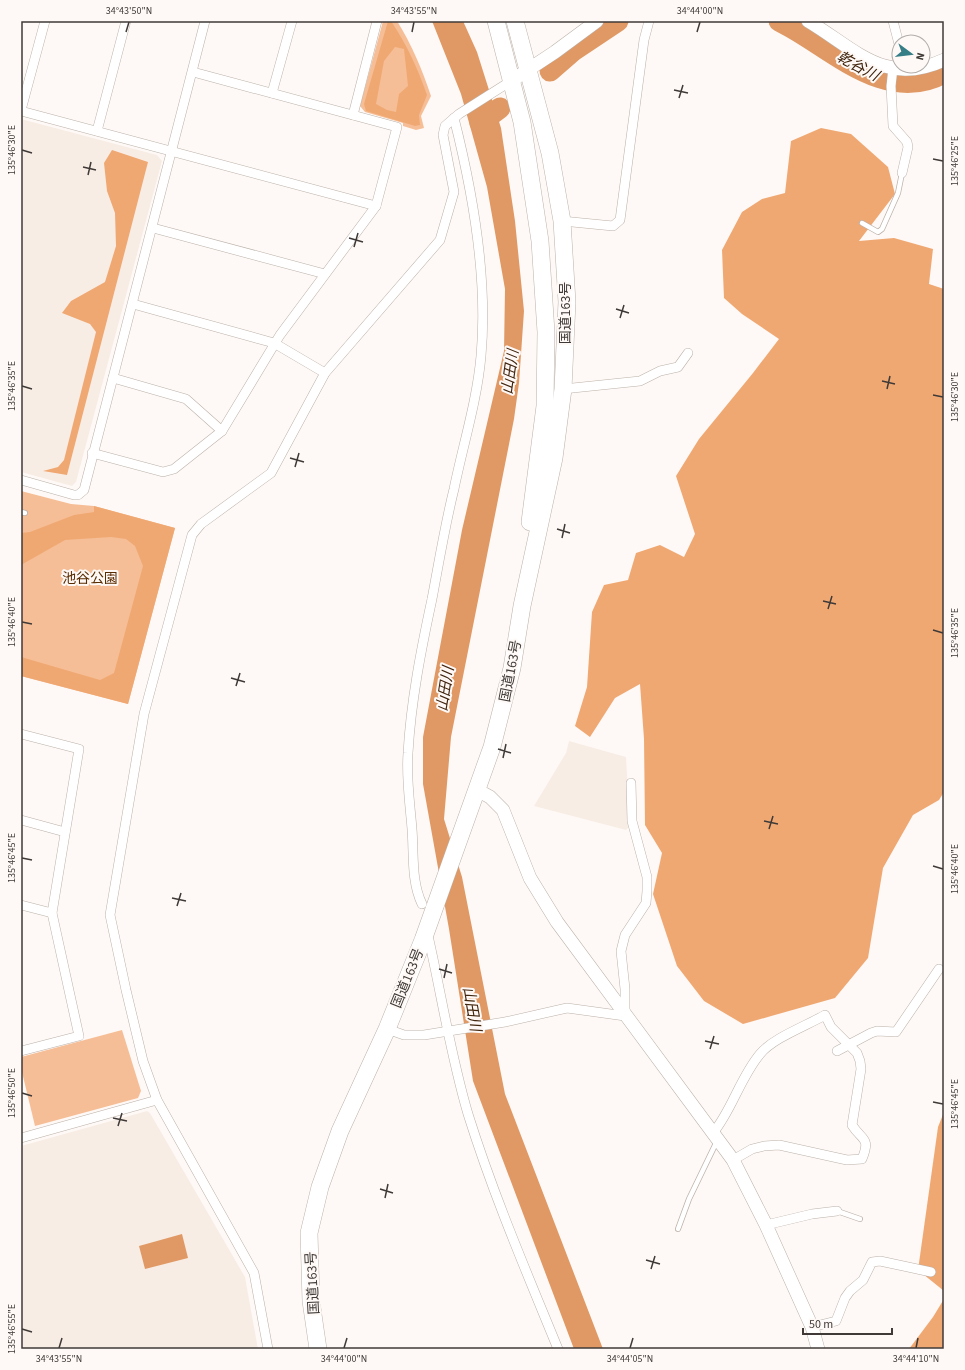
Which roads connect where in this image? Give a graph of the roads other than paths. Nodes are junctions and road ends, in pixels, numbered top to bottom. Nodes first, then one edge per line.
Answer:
1 (45, 21) edge
2 (126, 21) edge
3 (205, 21) edge
4 (292, 21) edge
5 (377, 21) edge
6 (515, 21) edge
7 (597, 21) edge
8 (649, 21) edge
9 (808, 21) edge
10 (893, 21) edge
11 (496, 24) edge
12 (896, 34) edge
13 (944, 60) edge
14 (931, 66) edge
15 (891, 68) edge
16 (527, 70) junction
17 (193, 72) junction
18 (896, 74) edge
19 (505, 85) junction
20 (272, 94) junction
21 (21, 110) edge
22 (352, 115) junction
23 (456, 116) junction
24 (97, 131) junction
25 (173, 151) junction
26 (902, 173) joint
27 (376, 206) junction
28 (562, 221) junction
29 (862, 223) dead end
30 (153, 228) junction
31 (325, 274) junction
32 (133, 304) junction
33 (274, 343) junction
34 (688, 353) dead end
35 (325, 373) junction
36 (113, 378) junction
37 (564, 389) junction
38 (222, 431) junction
39 (92, 453) junction
40 (21, 480) edge
41 (522, 606) junction
42 (21, 734) edge
43 (631, 783) dead end
44 (477, 790) junction
45 (21, 820) edge
46 (65, 832) junction
47 (21, 905) edge
48 (426, 910) junction
49 (52, 913) junction
50 (429, 940) dead end
51 (939, 970) dead end
52 (625, 1016) junction
53 (387, 1029) junction
54 (450, 1032) junction
55 (848, 1044) junction
56 (21, 1051) edge
57 (837, 1051) dead end
58 (157, 1100) junction
59 (715, 1136) junction
60 (21, 1138) edge
61 (733, 1160) junction
62 (837, 1211) joint
63 (860, 1219) dead end
64 (766, 1225) junction
65 (678, 1229) dead end
66 (931, 1272) dead end
67 (812, 1327) junction
68 (268, 1349) edge
69 (318, 1349) edge
70 (558, 1349) edge
71 (818, 1349) edge

1 - 21 street
2 - 24 street
3 - 17 street
4 - 20 street
5 - 22 street
6 - 16 highway, 国道163号
7 - 16 street
8 - 28 street
9 - 15 street
10 - 12 street
11 - 19 highway, 国道163号
13 - 14 street
16 - 19 street
16 - 28 highway, 国道163号
17 - 20 street
17 - 25 street
18 - 26 street
19 - 23 street
19 - 41 highway, 国道163号
20 - 22 street
21 - 24 street
22 - 27 street
23 - 35 street
23 - 48 street
24 - 25 street
25 - 27 street
25 - 30 street
26 - 29 lane
27 - 31 street
28 - 37 highway, 国道163号
30 - 31 street
30 - 32 street
31 - 33 street
32 - 33 street
32 - 36 street
33 - 35 street
33 - 38 street
34 - 37 street
35 - 58 street
36 - 38 street
36 - 39 street
37 - 41 highway, 国道163号
38 - 39 street
39 - 40 street
41 - 44 highway, 国道163号
42 - 46 street
43 - 52 street
44 - 48 highway, 国道163号
44 - 52 street
45 - 46 street
46 - 49 street
47 - 49 street
48 - 53 highway, 国道163号
49 - 56 street
50 - 54 street
51 - 55 street
52 - 54 street
52 - 59 street
53 - 54 street
53 - 69 highway, 国道163号
54 - 70 street
55 - 57 street
55 - 59 street
55 - 61 street
58 - 60 street
58 - 68 street
59 - 61 street
59 - 65 lane
61 - 64 street
62 - 63 lane
62 - 64 street
64 - 67 street
66 - 67 street
67 - 71 street

